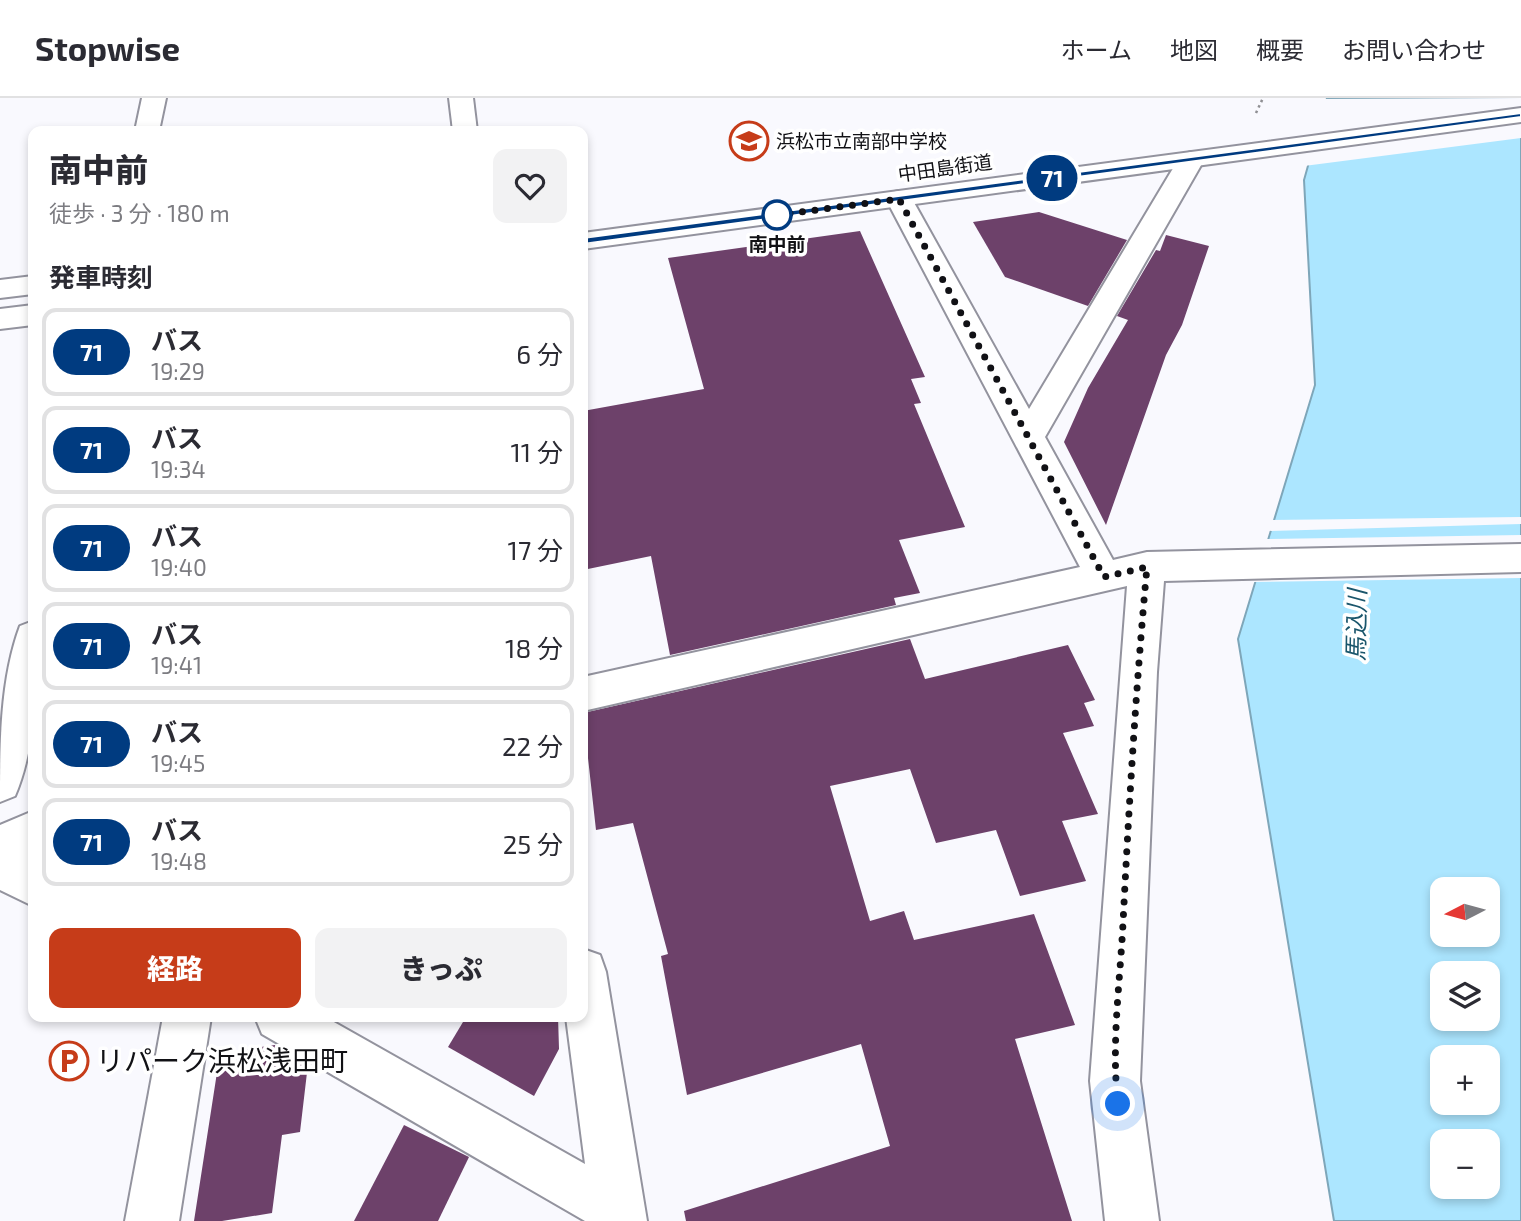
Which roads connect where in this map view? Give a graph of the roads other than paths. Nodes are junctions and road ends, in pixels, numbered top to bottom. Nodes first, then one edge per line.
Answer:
1 (154, 98) edge
2 (461, 98) edge
3 (1521, 115) edge
4 (147, 126) edge
5 (465, 126) edge
6 (1116, 145) dead end
7 (1193, 147) junction
8 (899, 199) junction
9 (588, 240) edge
10 (28, 286) edge
11 (0, 289) edge
12 (28, 316) edge
13 (0, 319) edge
14 (1030, 435) junction
15 (1521, 558) edge
16 (1147, 567) junction
17 (1104, 577) junction
18 (28, 659) edge
19 (588, 693) edge
20 (0, 782) edge
21 (28, 841) edge
22 (9, 873) edge
23 (588, 1006) edge
24 (186, 1022) edge
25 (288, 1022) edge
26 (619, 1215) edge
27 (152, 1221) edge
28 (1132, 1221) edge

1 - 4 street
2 - 5 street
3 - 7 street, 中田島街道
6 - 7 street, 中田島街道
7 - 8 street, 中田島街道
7 - 14 street
8 - 9 street, 中田島街道
8 - 14 street
10 - 11 street
12 - 13 street
14 - 17 street
15 - 16 street
16 - 17 street
16 - 28 street
17 - 19 street
18 - 20 street
21 - 22 street
23 - 26 street
24 - 27 street
25 - 26 street

